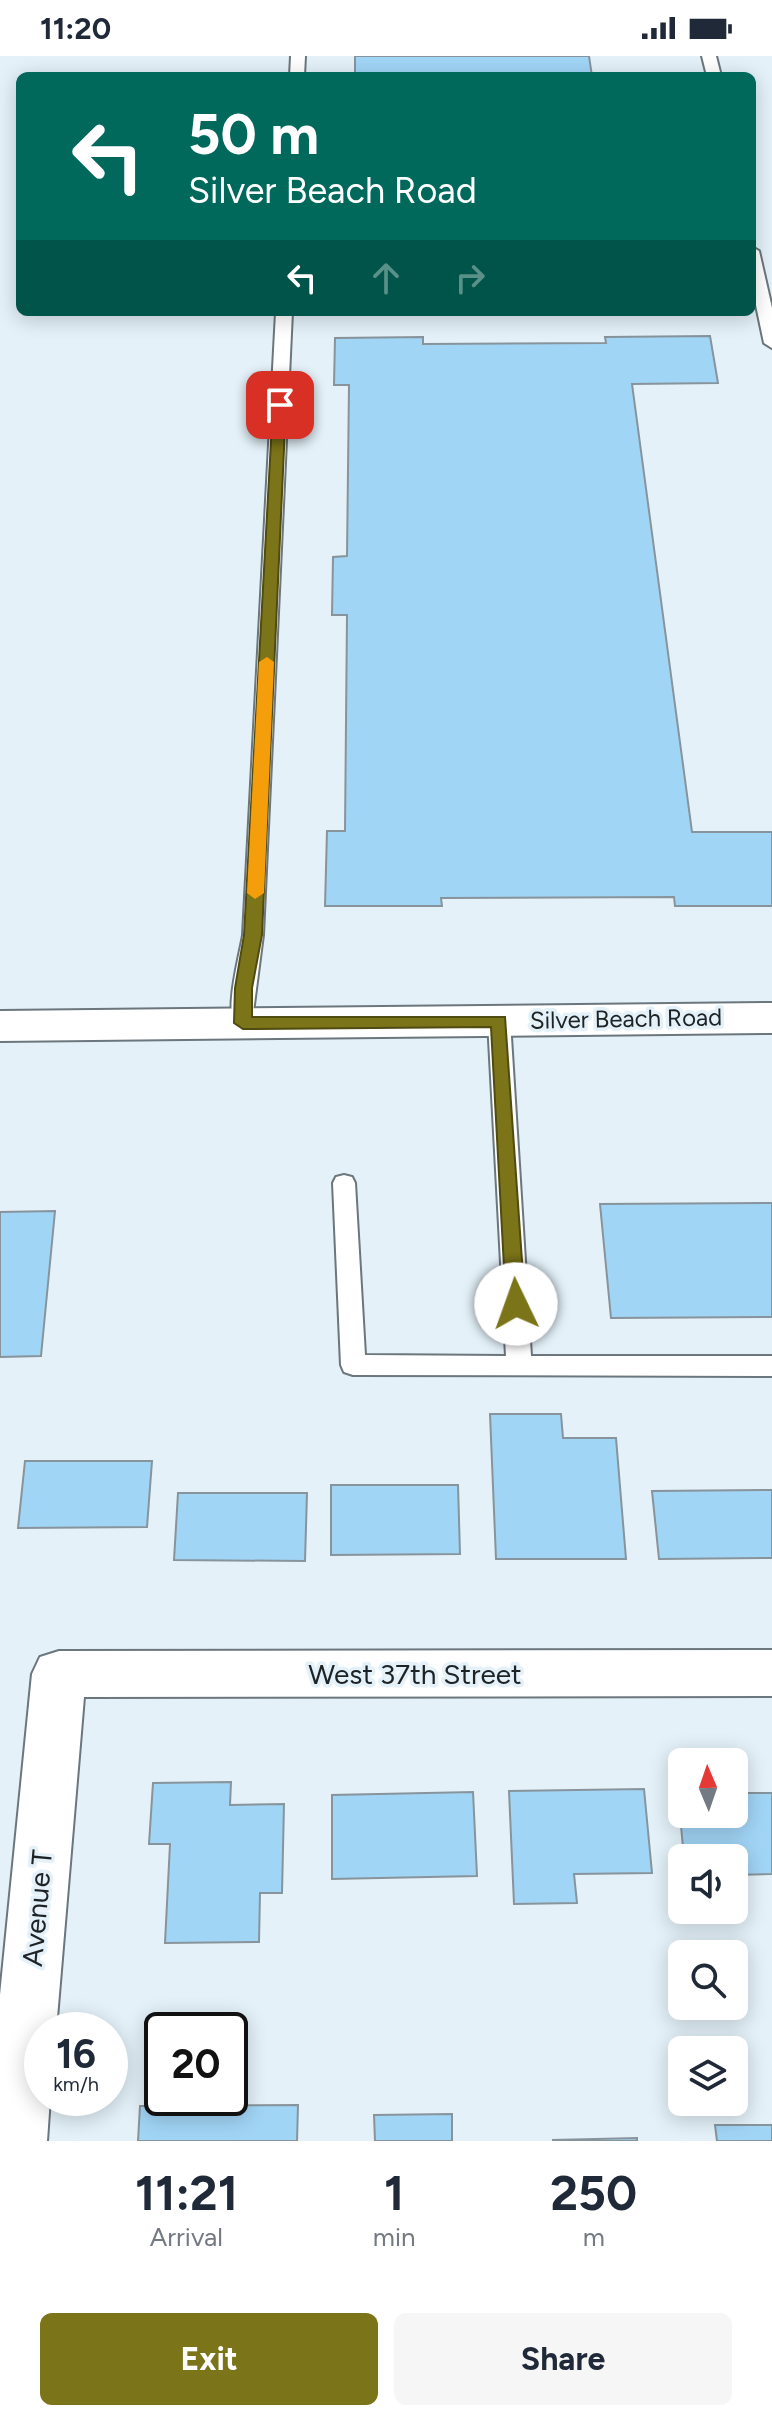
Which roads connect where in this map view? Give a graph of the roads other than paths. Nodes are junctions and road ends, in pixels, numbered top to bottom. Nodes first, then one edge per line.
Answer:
1 (756, 271) edge
2 (762, 302) edge
3 (284, 316) edge
4 (772, 343) edge
5 (772, 1018) edge
6 (499, 1021) junction
7 (243, 1023) junction
8 (0, 1026) edge
9 (344, 1183) dead end
10 (519, 1364) junction
11 (772, 1366) edge
12 (772, 1673) edge
13 (59, 1674) joint
14 (16, 2141) edge

1 - 2 lane
2 - 4 lane
3 - 7 lane
5 - 6 street, Silver Beach Road
6 - 7 street, Silver Beach Road
6 - 10 lane
7 - 8 street, Silver Beach Road
9 - 10 lane
10 - 11 lane
12 - 13 street, West 37th Street
13 - 14 street, Avenue T

